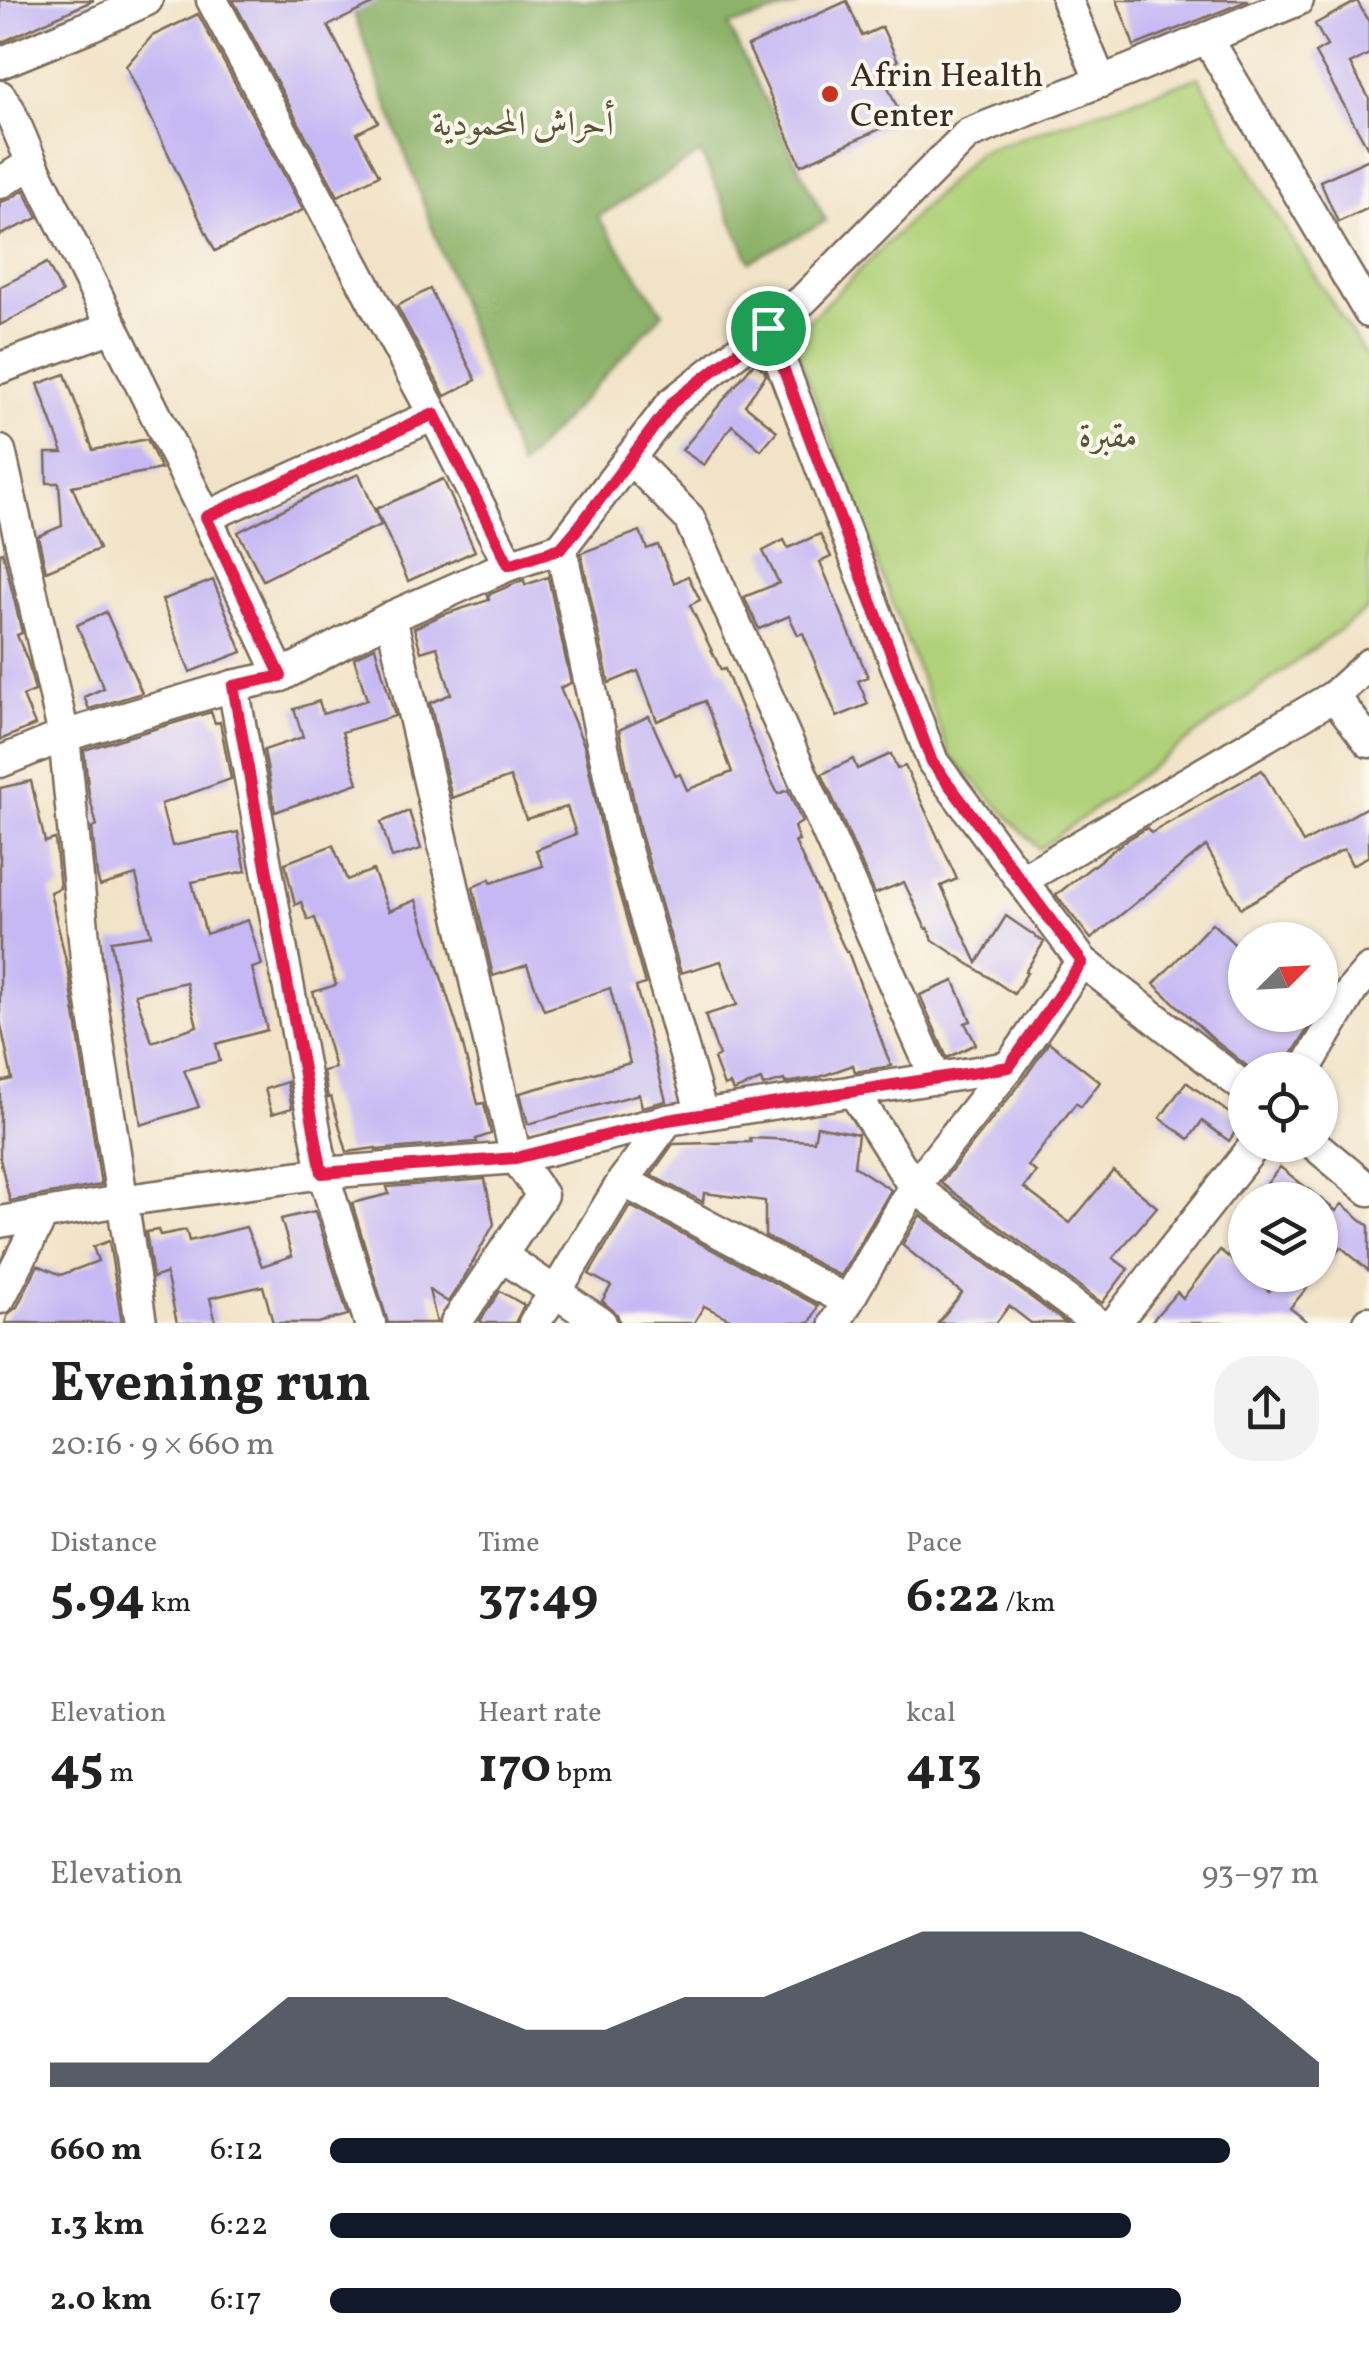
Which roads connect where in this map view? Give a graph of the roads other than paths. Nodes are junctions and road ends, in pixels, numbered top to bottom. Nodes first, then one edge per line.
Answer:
1 (147, 0) edge
2 (212, 0) edge
3 (1066, 0) edge
4 (1298, 0) edge
5 (1206, 38) junction
6 (0, 63) edge
7 (1101, 82) junction
8 (0, 96) edge
9 (32, 163) junction
10 (0, 183) edge
11 (1369, 312) edge
12 (113, 327) junction
13 (768, 328) junction
14 (0, 368) edge
15 (434, 414) junction
16 (0, 452) edge
17 (630, 458) junction
18 (206, 517) junction
19 (9, 529) edge
20 (561, 548) junction
21 (509, 565) junction
22 (391, 617) junction
23 (1369, 664) edge
24 (281, 676) junction
25 (233, 686) junction
26 (1334, 696) junction
27 (64, 736) junction
28 (1369, 742) edge
29 (0, 762) edge
30 (1022, 880) junction
31 (1082, 962) junction
32 (1369, 970) edge
33 (1316, 1052) edge
34 (1009, 1067) junction
35 (1228, 1075) edge
36 (936, 1078) junction
37 (853, 1091) junction
38 (702, 1114) junction
39 (668, 1120) junction
40 (516, 1158) junction
41 (1242, 1162) edge
42 (1335, 1162) edge
43 (322, 1173) junction
44 (623, 1181) junction
45 (914, 1187) junction
46 (1369, 1190) edge
47 (120, 1200) junction
48 (42, 1216) junction
49 (0, 1222) edge
50 (502, 1256) junction
51 (555, 1293) junction
52 (0, 1298) edge
53 (841, 1312) edge
54 (141, 1323) edge
55 (370, 1323) edge
56 (456, 1323) edge
57 (534, 1323) edge
58 (601, 1323) edge
59 (1097, 1323) edge
60 (1115, 1323) edge

1 - 6 street
2 - 15 street
3 - 7 street
4 - 5 street
5 - 7 street
5 - 11 street
7 - 13 street
8 - 9 street
9 - 10 street
9 - 12 street
12 - 14 street
12 - 18 street
13 - 17 street
13 - 30 street
15 - 18 street
15 - 21 street
16 - 19 street
17 - 20 street
17 - 36 street
18 - 24 street
19 - 27 street
20 - 21 street
20 - 38 street
21 - 22 street
22 - 24 street
22 - 40 street
23 - 26 street
24 - 25 street
25 - 27 street
25 - 43 street
26 - 28 street
26 - 30 street
27 - 29 street
27 - 47 street
30 - 31 street
31 - 34 street
31 - 35 street
32 - 33 street
34 - 36 street
34 - 45 street
36 - 37 street
37 - 38 street
37 - 45 street
38 - 39 street
39 - 40 street
39 - 44 street
40 - 43 street
40 - 50 street
41 - 60 street
42 - 46 street
43 - 47 street
43 - 55 street
44 - 51 street
44 - 53 street
45 - 53 street
45 - 59 street
47 - 48 street
47 - 54 street
48 - 49 street
48 - 52 street
50 - 51 street
50 - 56 street
51 - 57 street
51 - 58 street

